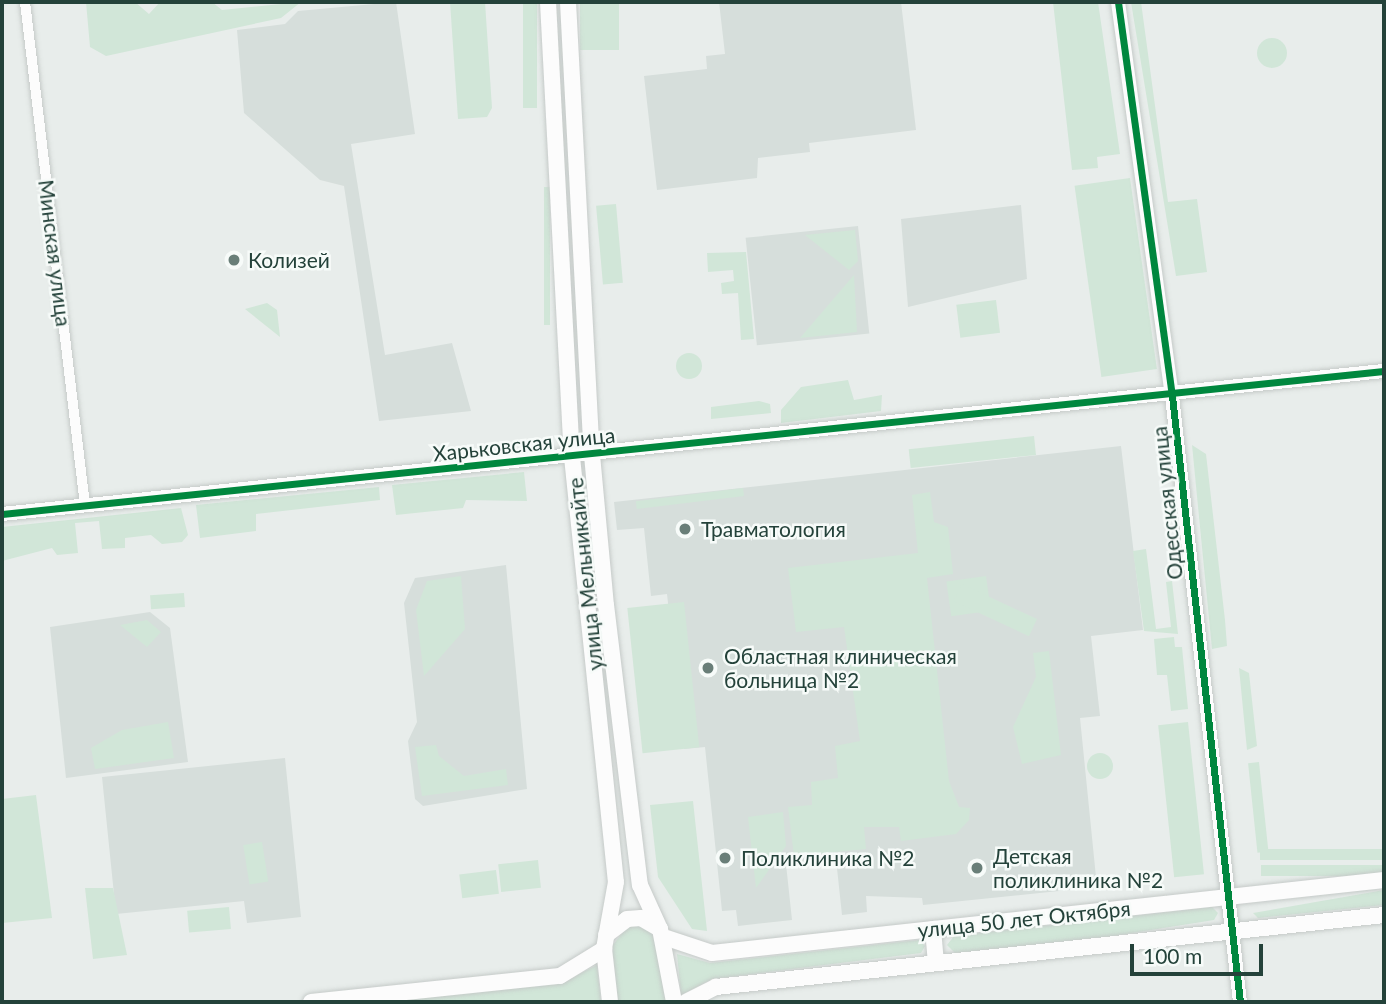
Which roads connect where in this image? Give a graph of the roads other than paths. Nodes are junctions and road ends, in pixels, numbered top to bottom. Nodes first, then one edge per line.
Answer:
1 (25, 2) edge
2 (548, 2) edge
3 (568, 2) edge
4 (1118, 2) edge
5 (1384, 371) edge
6 (1172, 396) junction
7 (592, 455) junction
8 (572, 457) junction
9 (85, 505) junction
10 (2, 514) edge
11 (603, 570) junction
12 (584, 571) junction
13 (1384, 880) edge
14 (1228, 897) junction
15 (1384, 915) edge
16 (933, 929) junction
17 (1232, 930) junction
18 (663, 934) junction
19 (605, 942) junction
20 (936, 963) junction
21 (379, 999) edge
22 (310, 1002) edge
23 (610, 1002) edge
24 (674, 1002) edge
25 (686, 1002) edge
26 (1240, 1002) edge

1 - 9 street, Минская улица
2 - 8 main road, улица Мельникайте
3 - 7 main road, улица Мельникайте
4 - 6 street, Одесская улица
5 - 6 street, Харьковская улица
6 - 7 street, Харьковская улица
6 - 14 street, Одесская улица
7 - 8 street, Харьковская улица
7 - 11 main road, улица Мельникайте
8 - 9 street, Харьковская улица
8 - 12 main road, улица Мельникайте
9 - 10 street, Харьковская улица
11 - 12 main road
11 - 18 main road, улица Мельникайте
12 - 19 main road, улица Мельникайте
13 - 14 main road, улица 50 лет Октября
14 - 16 main road, улица 50 лет Октября
14 - 17 street, Одесская улица
15 - 17 main road, улица 50 лет Октября
16 - 18 main road, улица 50 лет Октября
16 - 20 main road
17 - 20 main road, улица 50 лет Октября
17 - 26 street, Одесская улица
18 - 19 main road, улица 50 лет Октября
18 - 24 main road, улица Мельникайте
19 - 21 main road
19 - 23 main road, улица Мельникайте
20 - 25 main road, улица 50 лет Октября
21 - 22 main road

